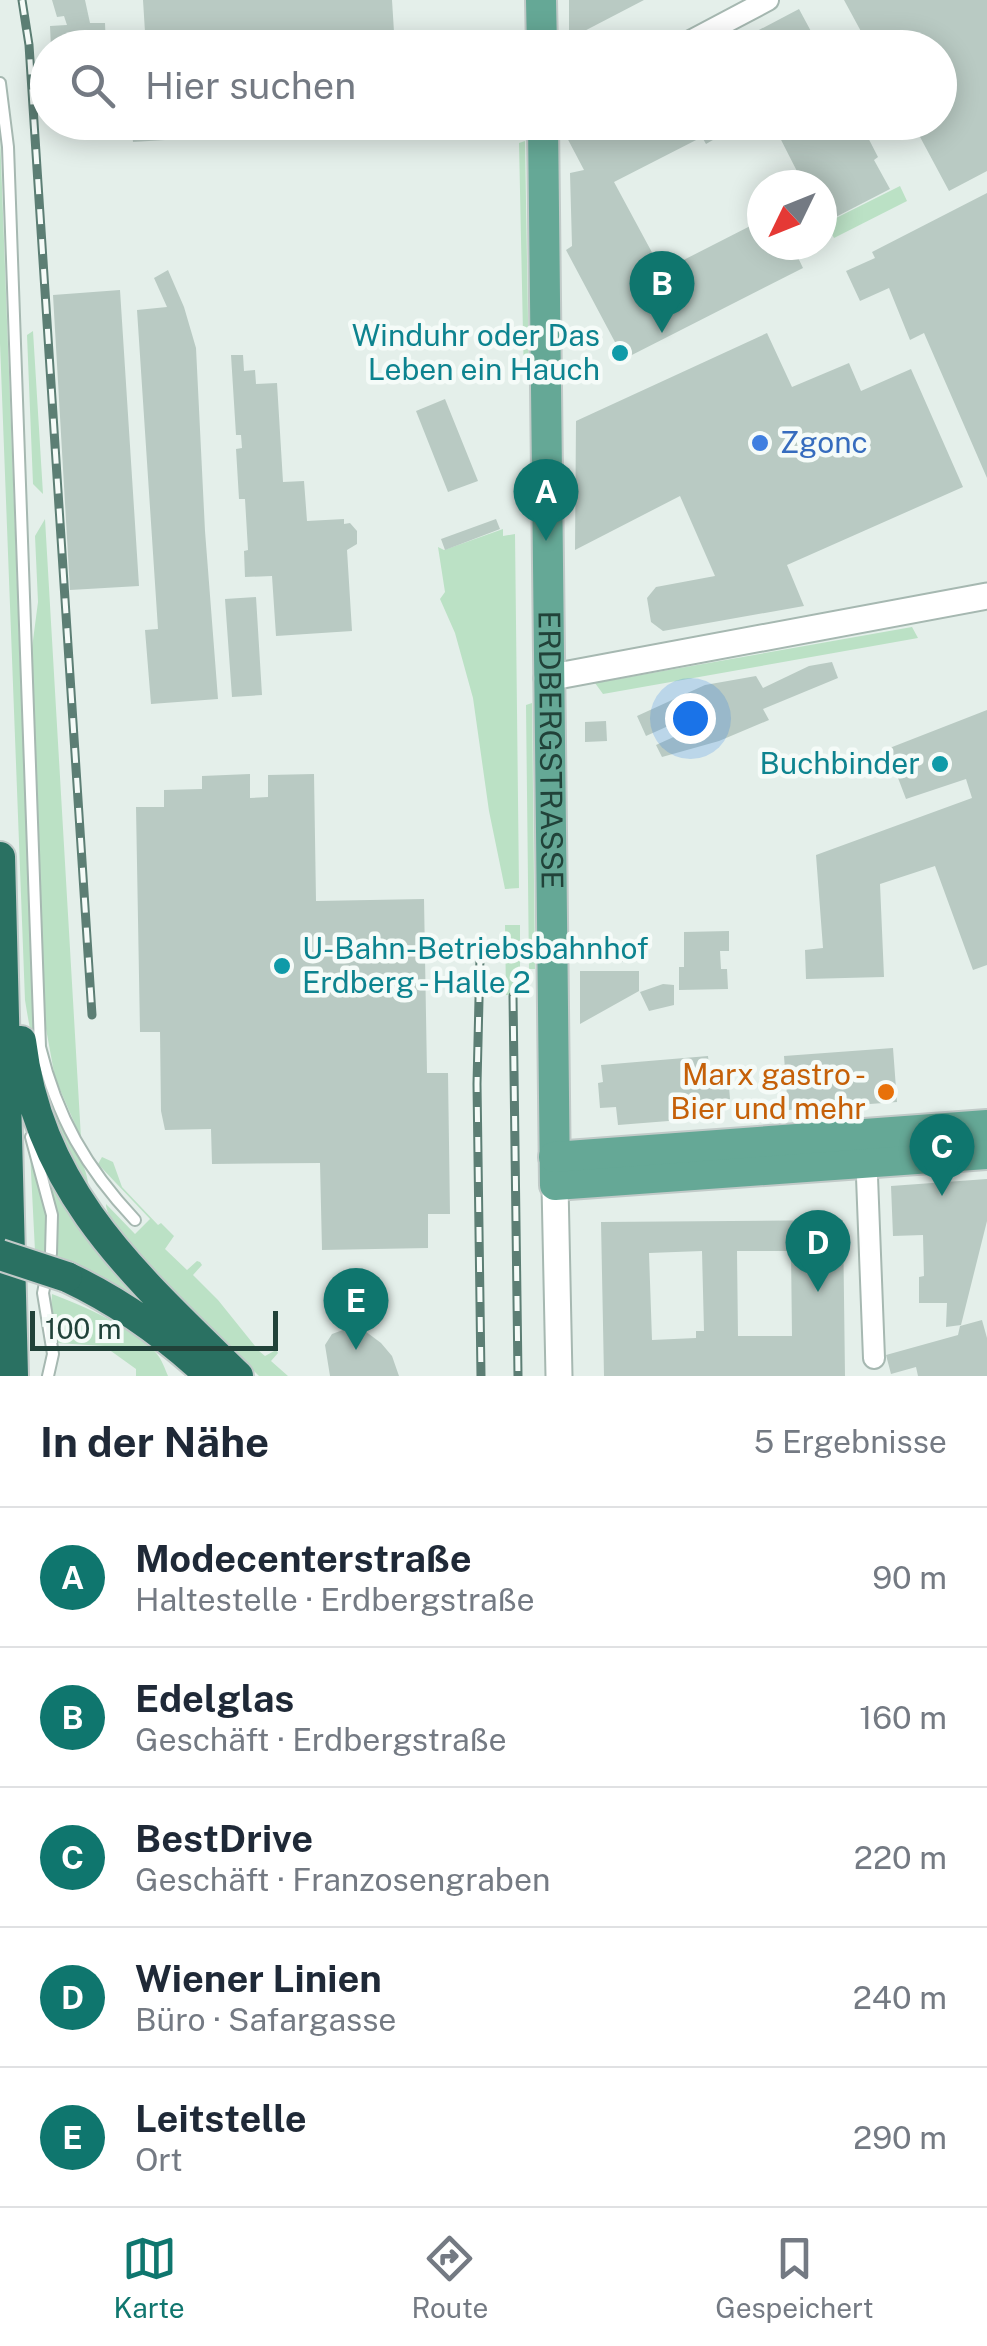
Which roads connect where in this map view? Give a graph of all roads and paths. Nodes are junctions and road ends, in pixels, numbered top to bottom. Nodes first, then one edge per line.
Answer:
1 (542, 0) edge
2 (768, 0) edge
3 (542, 30) edge
4 (711, 30) edge
5 (0, 83) edge
6 (543, 140) edge
7 (987, 596) edge
8 (547, 678) junction
9 (0, 857) edge
10 (550, 955) junction
11 (623, 955) dead end
12 (6, 967) junction
13 (987, 1124) edge
14 (866, 1148) junction
15 (987, 1154) edge
16 (555, 1171) junction
17 (136, 1220) dead end
18 (0, 1255) edge
19 (874, 1358) dead end
20 (13, 1376) edge
21 (29, 1376) edge
22 (48, 1376) edge
23 (210, 1376) edge
24 (238, 1376) edge
25 (560, 1376) edge

1 - 3 main road
2 - 4 street
5 - 17 lane
6 - 8 main road, ERDBERGSTRASSE
7 - 8 street
8 - 10 main road, ERDBERGSTRASSE
9 - 12 highway
10 - 11 lane
10 - 16 main road, ERDBERGSTRASSE
12 - 20 highway
12 - 21 highway
12 - 22 lane
12 - 24 highway
13 - 14 main road
14 - 15 main road
14 - 16 main road
14 - 19 street
16 - 25 street, ERDBERGSTRASSE
18 - 23 highway, bridge

